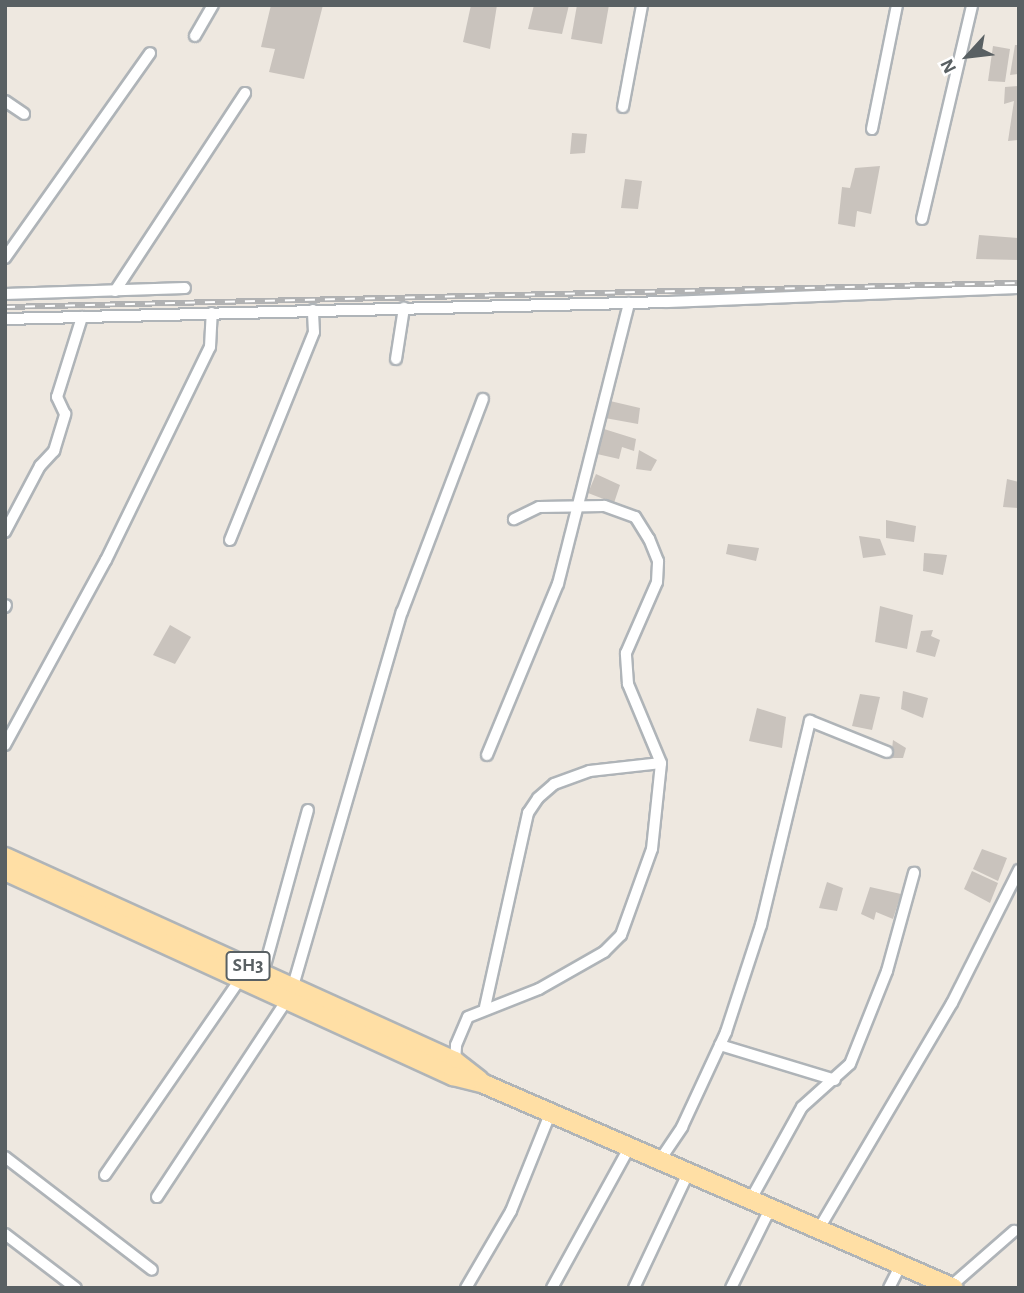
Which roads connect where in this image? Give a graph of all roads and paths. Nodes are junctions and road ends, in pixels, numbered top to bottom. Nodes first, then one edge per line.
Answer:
1 (213, 5) edge
2 (642, 5) edge
3 (897, 5) edge
4 (972, 5) edge
5 (195, 36) dead end
6 (150, 53) dead end
7 (245, 93) dead end
8 (5, 101) edge
9 (623, 107) dead end
10 (24, 114) dead end
11 (872, 130) dead end
12 (922, 219) dead end
13 (5, 258) edge
14 (185, 288) dead end
15 (1019, 288) edge
16 (115, 291) junction
17 (5, 294) edge
18 (629, 303) junction
19 (404, 308) junction
20 (313, 310) junction
21 (212, 313) junction
22 (82, 317) junction
23 (5, 319) edge
24 (396, 359) dead end
25 (483, 399) dead end
26 (576, 508) junction
27 (514, 519) dead end
28 (5, 532) edge
29 (230, 540) dead end
30 (5, 745) edge
31 (887, 752) dead end
32 (487, 755) dead end
33 (661, 763) junction
34 (308, 810) dead end
35 (5, 857) edge
36 (1019, 870) edge
37 (5, 871) edge
38 (914, 873) dead end
39 (263, 972) junction
40 (241, 978) junction
41 (291, 992) junction
42 (485, 1007) junction
43 (720, 1045) junction
44 (456, 1061) junction
45 (835, 1080) junction
46 (484, 1084) junction
47 (550, 1114) junction
48 (629, 1148) junction
49 (5, 1157) edge
50 (660, 1160) junction
51 (689, 1171) junction
52 (105, 1175) dead end
53 (157, 1197) dead end
54 (751, 1199) junction
55 (771, 1207) junction
56 (820, 1227) junction
57 (1014, 1231) dead end
58 (5, 1234) edge
59 (902, 1263) junction
60 (152, 1270) dead end
61 (953, 1287) edge
62 (76, 1288) edge
63 (466, 1288) edge
64 (552, 1288) edge
65 (634, 1288) edge
66 (731, 1288) edge
67 (889, 1288) edge

1 - 5 street
2 - 9 street
3 - 11 street
4 - 12 street
6 - 13 street
7 - 16 street
8 - 10 street
14 - 16 street
15 - 18 street
16 - 17 street
18 - 19 street
18 - 26 street
19 - 20 street
19 - 24 street
20 - 21 street
20 - 29 street
21 - 22 street
21 - 30 street
22 - 23 street
22 - 28 street
25 - 41 street
26 - 27 street
26 - 32 street
26 - 33 street
31 - 43 street
33 - 42 street
33 - 42 street
34 - 39 street
35 - 39 main road, SH3
36 - 56 street
37 - 40 main road, SH3
38 - 45 street
39 - 41 main road, SH3
40 - 41 main road, SH3
40 - 52 street
41 - 44 main road, SH3
41 - 46 main road, SH3
41 - 53 street
42 - 44 street
43 - 45 street
43 - 50 street
44 - 46 main road, SH3
45 - 54 street
46 - 47 main road, SH3
47 - 48 main road, SH3
47 - 63 street
48 - 50 main road, SH3
48 - 64 street
49 - 60 street
50 - 51 main road, SH3
51 - 54 main road, SH3
51 - 65 street
54 - 55 main road, SH3
55 - 56 main road, SH3
55 - 66 street
56 - 59 main road, SH3
57 - 61 street
58 - 62 street
59 - 61 main road, SH3
59 - 67 street

